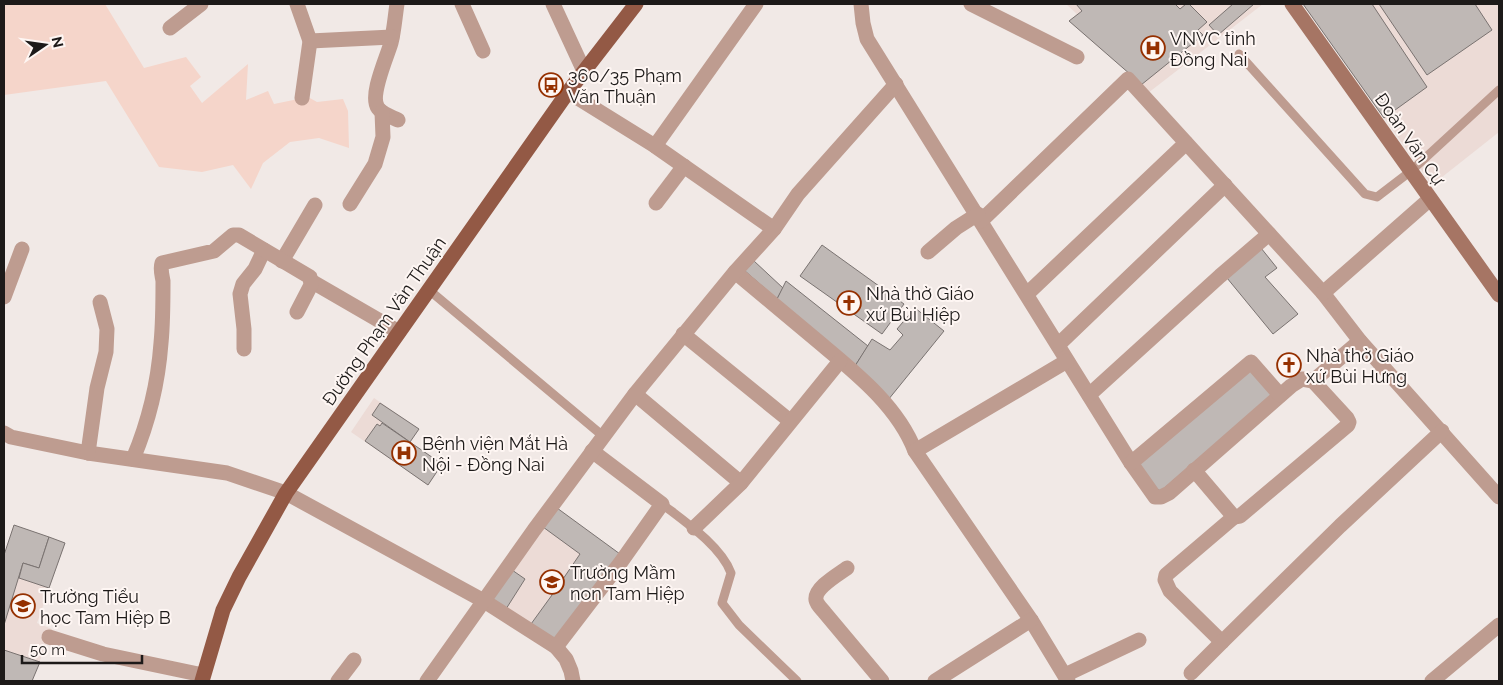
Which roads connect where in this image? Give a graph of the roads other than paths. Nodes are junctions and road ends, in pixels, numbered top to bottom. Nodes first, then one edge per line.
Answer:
1 (201, 4) edge
2 (297, 4) edge
3 (397, 4) edge
4 (462, 4) edge
5 (554, 4) edge
6 (636, 4) edge
7 (756, 4) edge
8 (861, 4) edge
9 (971, 4) edge
10 (1292, 4) edge
11 (170, 28) dead end
12 (392, 37) junction
13 (310, 42) junction
14 (483, 51) dead end
15 (1239, 54) dead end
16 (1078, 57) dead end
17 (584, 71) junction
18 (896, 84) junction
19 (1499, 90) edge
20 (568, 92) junction
21 (302, 98) dead end
22 (382, 112) junction
23 (398, 120) dead end
24 (1186, 143) junction
25 (655, 146) junction
26 (684, 166) junction
27 (1411, 171) junction
28 (1225, 186) junction
29 (1430, 199) junction
30 (656, 203) dead end
31 (350, 204) dead end
32 (315, 205) dead end
33 (980, 218) junction
34 (774, 229) junction
35 (1269, 234) junction
36 (22, 249) dead end
37 (264, 250) junction
38 (928, 252) dead end
39 (282, 261) junction
40 (735, 272) junction
41 (311, 281) junction
42 (429, 290) junction
43 (1323, 293) junction
44 (1027, 294) junction
45 (1499, 295) edge
46 (4, 297) edge
47 (100, 302) dead end
48 (297, 312) dead end
49 (399, 332) junction
50 (683, 334) junction
51 (1360, 341) junction
52 (1058, 345) junction
53 (244, 349) dead end
54 (1067, 360) junction
55 (840, 361) junction
56 (1313, 381) junction
57 (635, 394) junction
58 (1089, 395) junction
59 (1280, 396) junction
60 (790, 421) junction
61 (1442, 432) junction
62 (4, 433) edge
63 (603, 436) junction
64 (592, 451) junction
65 (914, 451) junction
66 (88, 453) junction
67 (134, 459) junction
68 (1130, 463) junction
69 (1194, 470) junction
70 (741, 483) junction
71 (286, 493) junction
72 (1499, 497) edge
73 (662, 504) junction
74 (1234, 517) junction
75 (694, 528) junction
76 (847, 568) dead end
77 (484, 601) junction
78 (1031, 620) junction
79 (1499, 625) edge
80 (49, 637) dead end
81 (1139, 640) dead end
82 (1222, 642) junction
83 (556, 647) junction
84 (354, 660) dead end
85 (1192, 673) dead end
86 (203, 678) edge
87 (1067, 678) edge
88 (338, 681) edge
89 (427, 681) edge
90 (572, 681) edge
91 (797, 681) edge
92 (882, 681) edge
93 (935, 681) edge
94 (1432, 681) edge

1 - 11 street
2 - 13 street
3 - 12 street
4 - 14 street
5 - 17 street
6 - 17 main road, Đường Phạm Văn Thuận
7 - 25 street
8 - 18 street
9 - 16 street
10 - 27 street, Đoàn Văn Cự
12 - 13 street
12 - 22 street
13 - 21 street
15 - 27 lane
17 - 20 main road, Đường Phạm Văn Thuận
18 - 33 street
18 - 34 street
19 - 27 lane
20 - 25 street
20 - 42 main road, Đường Phạm Văn Thuận
22 - 23 street
22 - 31 street
24 - 28 street
24 - 33 street
24 - 44 street
25 - 26 street
26 - 30 street
26 - 34 street
27 - 29 street, Đoàn Văn Cự
28 - 35 street
28 - 52 street
29 - 43 street
29 - 45 street, Đoàn Văn Cự
32 - 39 street
33 - 38 street
33 - 44 street
34 - 40 street
35 - 43 street
35 - 58 street
36 - 46 street
37 - 39 street
37 - 53 street
37 - 67 street
39 - 41 street
40 - 50 street
40 - 55 street
41 - 48 street
41 - 49 street
42 - 49 main road, Đường Phạm Văn Thuận
42 - 63 lane
43 - 51 street
44 - 52 street
47 - 66 street
49 - 71 main road, Đường Phạm Văn Thuận
50 - 57 street
50 - 60 street
51 - 56 street
51 - 61 street
52 - 54 street
54 - 58 street
54 - 65 street
55 - 60 street
55 - 65 street
56 - 59 street
56 - 74 street
57 - 63 street
57 - 70 street
58 - 68 street
59 - 68 street
59 - 69 street
60 - 70 street
61 - 72 street
61 - 82 street
62 - 66 street
63 - 64 street
64 - 73 street
64 - 77 street
65 - 78 street
66 - 67 street
67 - 71 street
68 - 69 street
69 - 74 street
70 - 75 street
71 - 77 street
71 - 86 main road, Đường Phạm Văn Thuận
73 - 75 lane
73 - 83 street
74 - 82 street
75 - 91 lane
76 - 92 street
77 - 83 street
77 - 89 street
78 - 87 street
78 - 93 street
79 - 94 street
80 - 86 street
81 - 87 street
82 - 85 street
83 - 90 street
84 - 88 street

